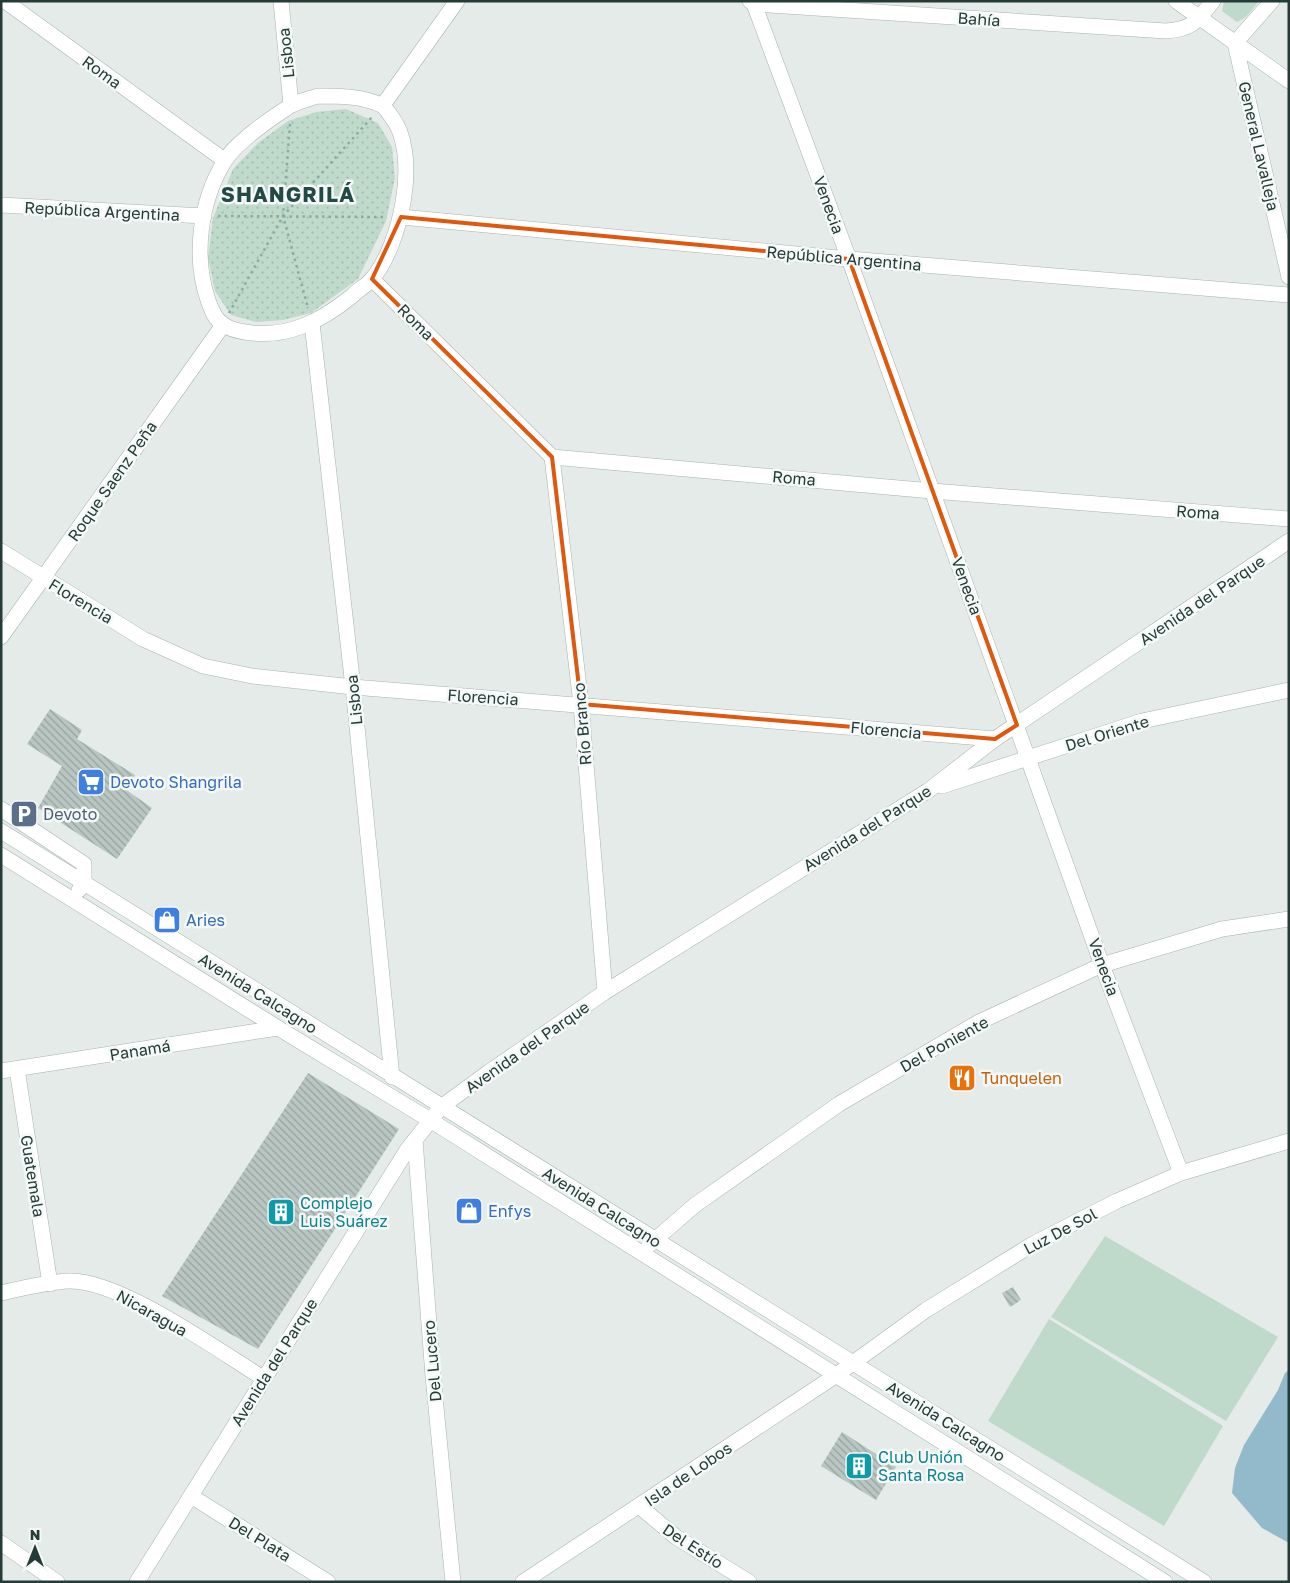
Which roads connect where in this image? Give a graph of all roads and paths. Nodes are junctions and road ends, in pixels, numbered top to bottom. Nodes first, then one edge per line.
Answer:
1 (5, 1) edge
2 (281, 1) edge
3 (457, 1) edge
4 (1176, 1) edge
5 (1214, 1) edge
6 (1272, 1) edge
7 (752, 3) edge
8 (1200, 18) junction
9 (1236, 43) junction
10 (1289, 81) edge
11 (291, 105) junction
12 (383, 105) junction
13 (224, 160) junction
14 (1, 205) edge
15 (204, 216) junction
16 (283, 216) junction
17 (401, 217) junction
18 (849, 259) junction
19 (1289, 277) edge
20 (372, 279) junction
21 (1289, 295) edge
22 (312, 323) junction
23 (223, 325) junction
24 (552, 456) junction
25 (932, 491) junction
26 (1289, 519) edge
27 (1289, 541) edge
28 (1, 551) edge
29 (43, 578) junction
30 (1, 637) edge
31 (353, 687) junction
32 (1289, 690) edge
33 (581, 704) junction
34 (1017, 725) junction
35 (995, 739) junction
36 (1029, 756) junction
37 (929, 790) junction
38 (1, 809) edge
39 (1, 831) edge
40 (1, 855) edge
41 (84, 883) junction
42 (73, 900) junction
43 (1289, 919) edge
44 (1102, 965) junction
45 (605, 992) junction
46 (278, 1028) junction
47 (17, 1069) junction
48 (1, 1071) edge
49 (392, 1077) junction
50 (441, 1107) junction
51 (430, 1120) junction
52 (415, 1140) junction
53 (1289, 1142) edge
54 (1181, 1173) junction
55 (655, 1239) junction
56 (640, 1252) junction
57 (50, 1284) junction
58 (1, 1292) edge
59 (852, 1364) junction
60 (834, 1376) junction
61 (263, 1378) junction
62 (191, 1496) junction
63 (639, 1506) junction
64 (1, 1544) edge
65 (57, 1582) edge
66 (137, 1582) edge
67 (328, 1582) edge
68 (453, 1582) edge
69 (523, 1582) edge
70 (749, 1582) edge
71 (1165, 1582) edge
72 (1204, 1582) edge

1 - 13 street, Roma
2 - 11 street, Lisboa
3 - 12 street
4 - 8 street
5 - 8 street
6 - 9 street
7 - 8 street, Bahía
7 - 18 street, Venecia
8 - 9 street
9 - 10 street
9 - 19 street, General Lavalleja
11 - 12 street
11 - 13 street
11 - 16 path
12 - 16 path
12 - 17 street
13 - 15 street
14 - 15 street, República Argentina
15 - 16 path
15 - 23 street
16 - 17 path
16 - 22 path
16 - 23 path
17 - 18 street, República Argentina
17 - 20 street
18 - 21 street, República Argentina
18 - 25 street, Venecia
20 - 22 street
20 - 24 street, Roma
22 - 23 street
22 - 31 street, Lisboa
23 - 29 street, Roque Saenz Peña
24 - 25 street, Roma
24 - 33 street, Río Branco
25 - 26 street, Roma
25 - 34 street, Venecia
27 - 34 street, Avenida del Parque
28 - 29 street, Florencia
29 - 30 street, Roque Saenz Peña
29 - 31 street, Florencia
31 - 33 street, Florencia
31 - 49 street, Lisboa
32 - 36 street, Del Oriente
33 - 35 street, Florencia
33 - 45 street, Río Branco
34 - 35 street, Avenida del Parque
34 - 36 street, Venecia
35 - 37 street, Avenida del Parque
36 - 37 street, Del Oriente
36 - 44 street, Venecia
37 - 45 street, Avenida del Parque
38 - 41 street
39 - 41 street, Avenida Calcagno
40 - 42 street, Avenida Calcagno
41 - 42 street
41 - 49 street, Avenida Calcagno
42 - 46 street, Avenida Calcagno
43 - 44 street, Del Poniente
44 - 54 street, Venecia
44 - 55 street, Del Poniente
45 - 50 street, Avenida del Parque
46 - 47 street, Panamá
46 - 51 street, Avenida Calcagno
47 - 48 street, Panamá
47 - 57 street, Guatemala
49 - 50 street, Avenida Calcagno
50 - 51 street, Avenida del Parque
50 - 55 street, Avenida Calcagno
51 - 52 street, Avenida del Parque
51 - 56 street, Avenida Calcagno
52 - 61 street, Avenida del Parque
52 - 68 street, Del Lucero
53 - 54 street, Luz De Sol
54 - 59 street, Luz De Sol
55 - 56 street, Del Poniente
55 - 59 street, Avenida Calcagno
56 - 60 street, Avenida Calcagno
57 - 58 street, Nicaragua
57 - 61 street, Nicaragua
59 - 60 street, Isla de Lobos
59 - 72 street, Avenida Calcagno
60 - 63 street, Isla de Lobos
60 - 71 street, Avenida Calcagno
61 - 62 street, Avenida del Parque
62 - 66 street, Avenida del Parque
62 - 67 street, Del Plata
63 - 69 street, Isla de Lobos
63 - 70 street, Del Estío
64 - 65 street

